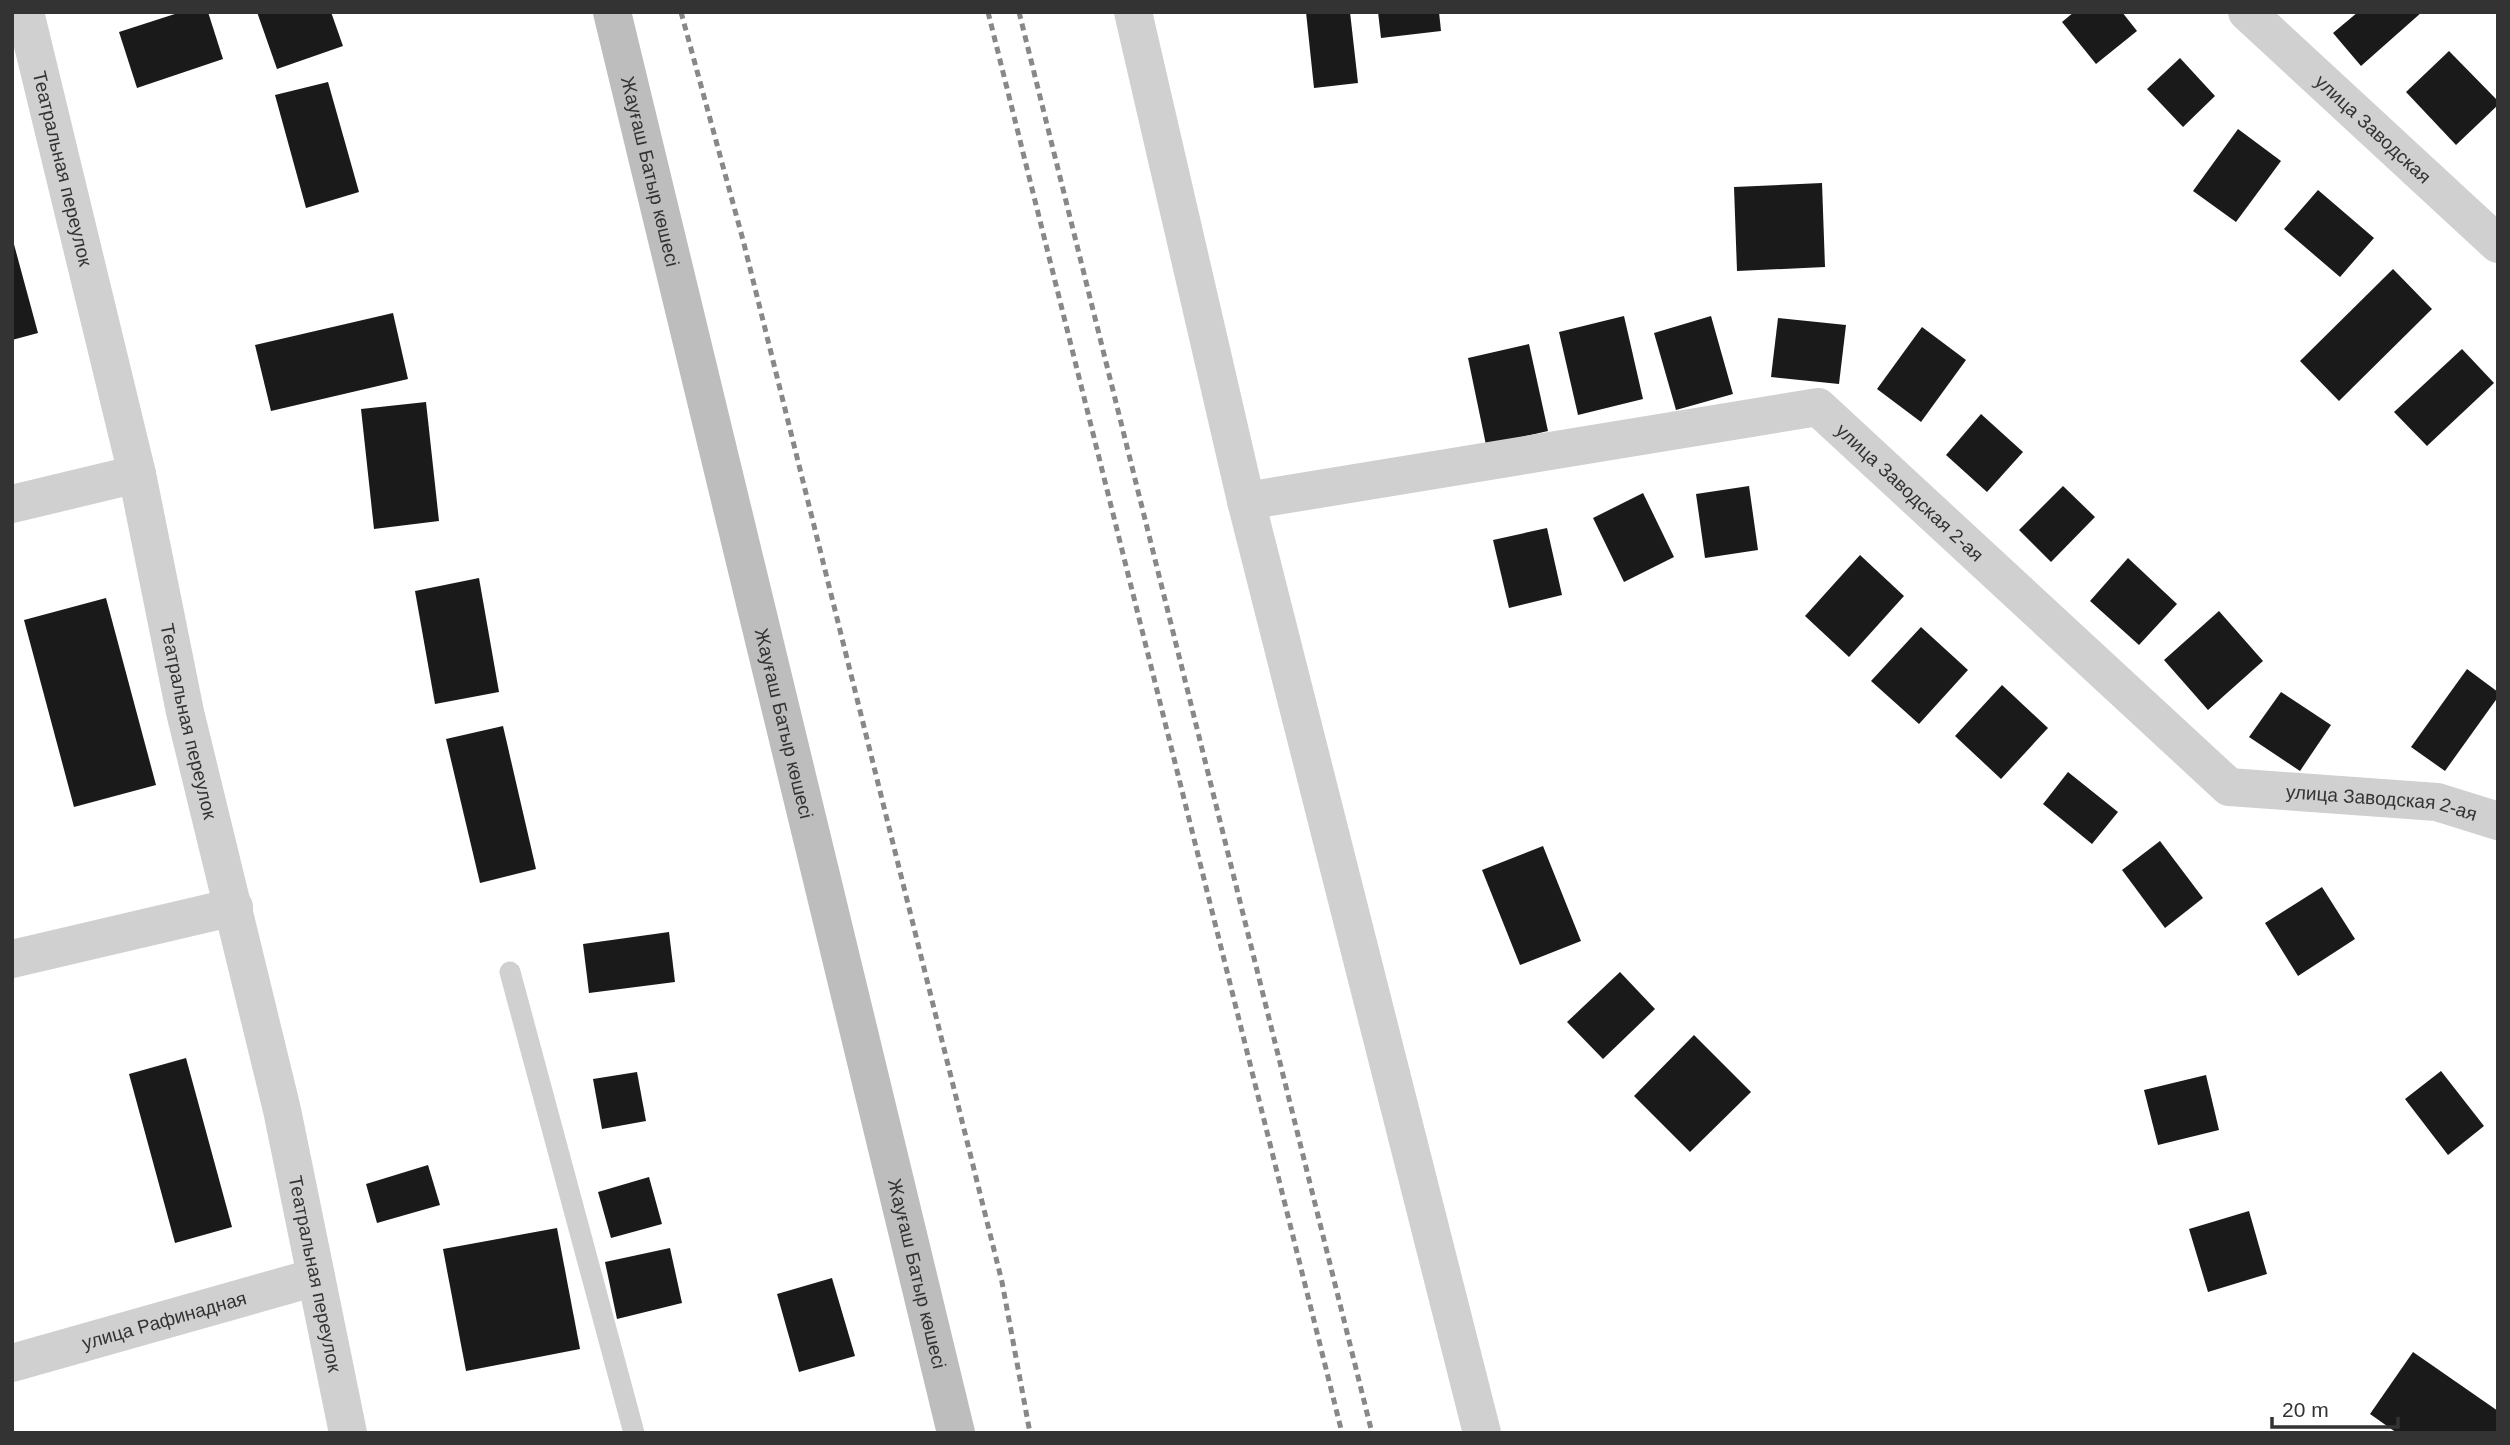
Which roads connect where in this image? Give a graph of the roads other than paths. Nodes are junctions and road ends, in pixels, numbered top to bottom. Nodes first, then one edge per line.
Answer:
1 (24, 12) edge
2 (612, 12) edge
3 (1133, 12) edge
4 (2248, 12) edge
5 (2498, 244) edge
6 (137, 474) junction
7 (1246, 501) junction
8 (12, 504) edge
9 (2498, 821) edge
10 (234, 907) junction
11 (12, 958) edge
12 (510, 972) dead end
13 (316, 1277) junction
14 (12, 1363) edge
15 (348, 1433) edge
16 (634, 1433) edge
17 (956, 1433) edge
18 (1482, 1433) edge

1 - 6 street, Театральная переулок
2 - 17 main road, Жауғаш Батыр көшесі
3 - 7 street
4 - 5 street, улица Заводская
6 - 8 street
6 - 10 street, Театральная переулок
7 - 9 street, улица Заводская 2-ая
7 - 18 street
10 - 11 street
10 - 13 street, Театральная переулок
12 - 16 lane
13 - 14 street, улица Рафинадная
13 - 15 street, Театральная переулок

